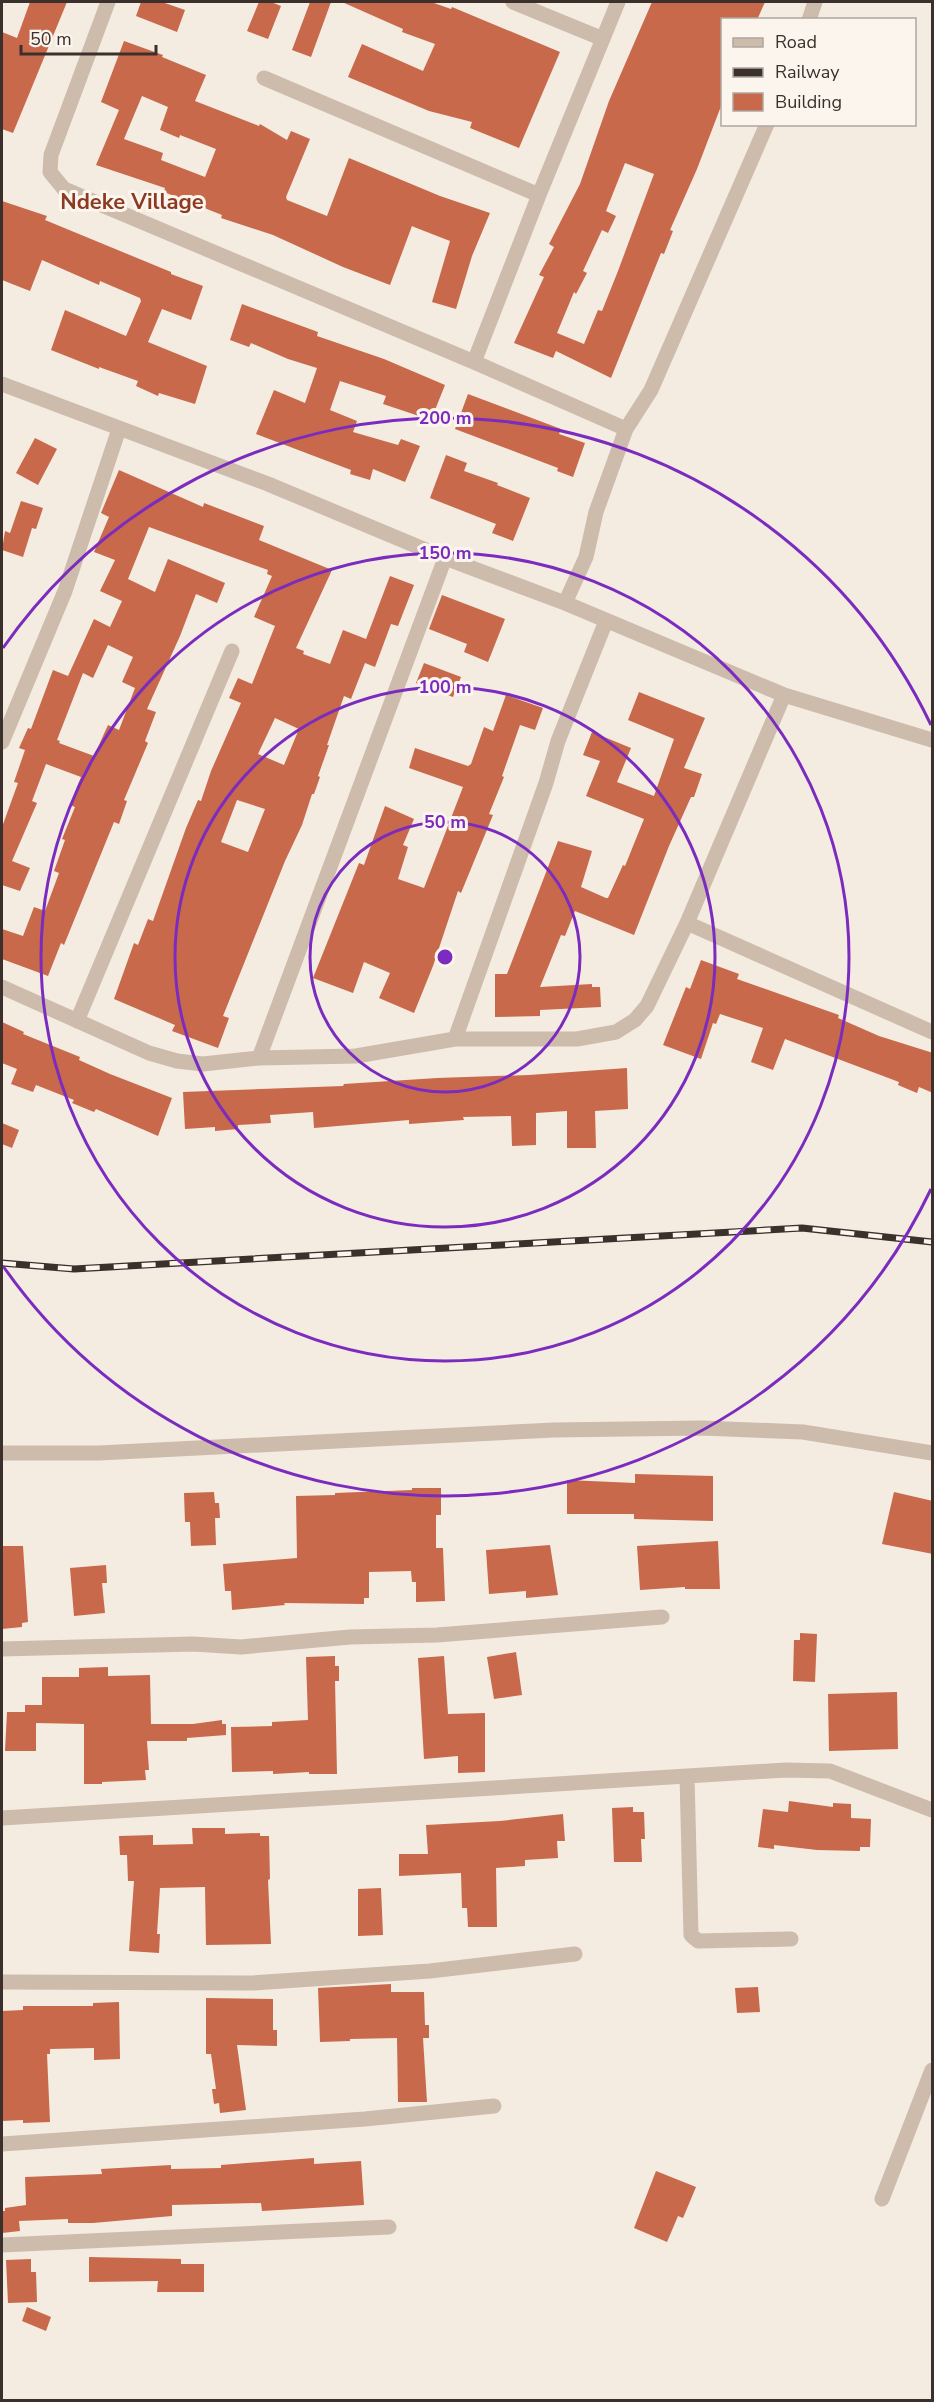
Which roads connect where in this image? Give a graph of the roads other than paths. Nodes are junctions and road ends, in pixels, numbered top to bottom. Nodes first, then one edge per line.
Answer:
1 (108, 2) edge
2 (513, 2) edge
3 (618, 2) edge
4 (815, 2) edge
5 (810, 18) edge
6 (603, 39) junction
7 (264, 78) dead end
8 (766, 126) edge
9 (539, 195) junction
10 (474, 362) junction
11 (2, 384) edge
12 (119, 429) junction
13 (626, 429) junction
14 (445, 558) junction
15 (565, 603) junction
16 (606, 621) junction
17 (232, 651) dead end
18 (784, 695) junction
19 (933, 740) edge
20 (2, 742) edge
21 (687, 923) junction
22 (2, 987) edge
23 (77, 1021) junction
24 (933, 1032) edge
25 (455, 1039) junction
26 (259, 1058) junction
27 (2, 1453) edge
28 (933, 1453) edge
29 (662, 1617) dead end
30 (2, 1649) edge
31 (687, 1776) junction
32 (933, 1810) edge
33 (2, 1818) edge
34 (791, 1939) dead end
35 (575, 1954) dead end
36 (2, 1982) edge
37 (933, 2070) edge
38 (494, 2106) dead end
39 (2, 2144) edge
40 (882, 2199) dead end
41 (388, 2227) dead end
42 (2, 2245) edge

1 - 10 street
2 - 6 street
3 - 6 street
4 - 5 street
6 - 9 street
7 - 9 street
8 - 13 street
9 - 10 street
10 - 13 street
11 - 12 street
12 - 14 street
12 - 20 street
13 - 15 street
14 - 15 street
14 - 26 street
15 - 16 street
16 - 18 street
16 - 25 street
17 - 23 street
18 - 19 street
18 - 21 street
21 - 24 street
21 - 25 street
22 - 23 street
23 - 26 street
25 - 26 street
27 - 28 street
29 - 30 street
31 - 32 street
31 - 33 street
31 - 34 street
35 - 36 street
37 - 40 street
38 - 39 street
41 - 42 street

